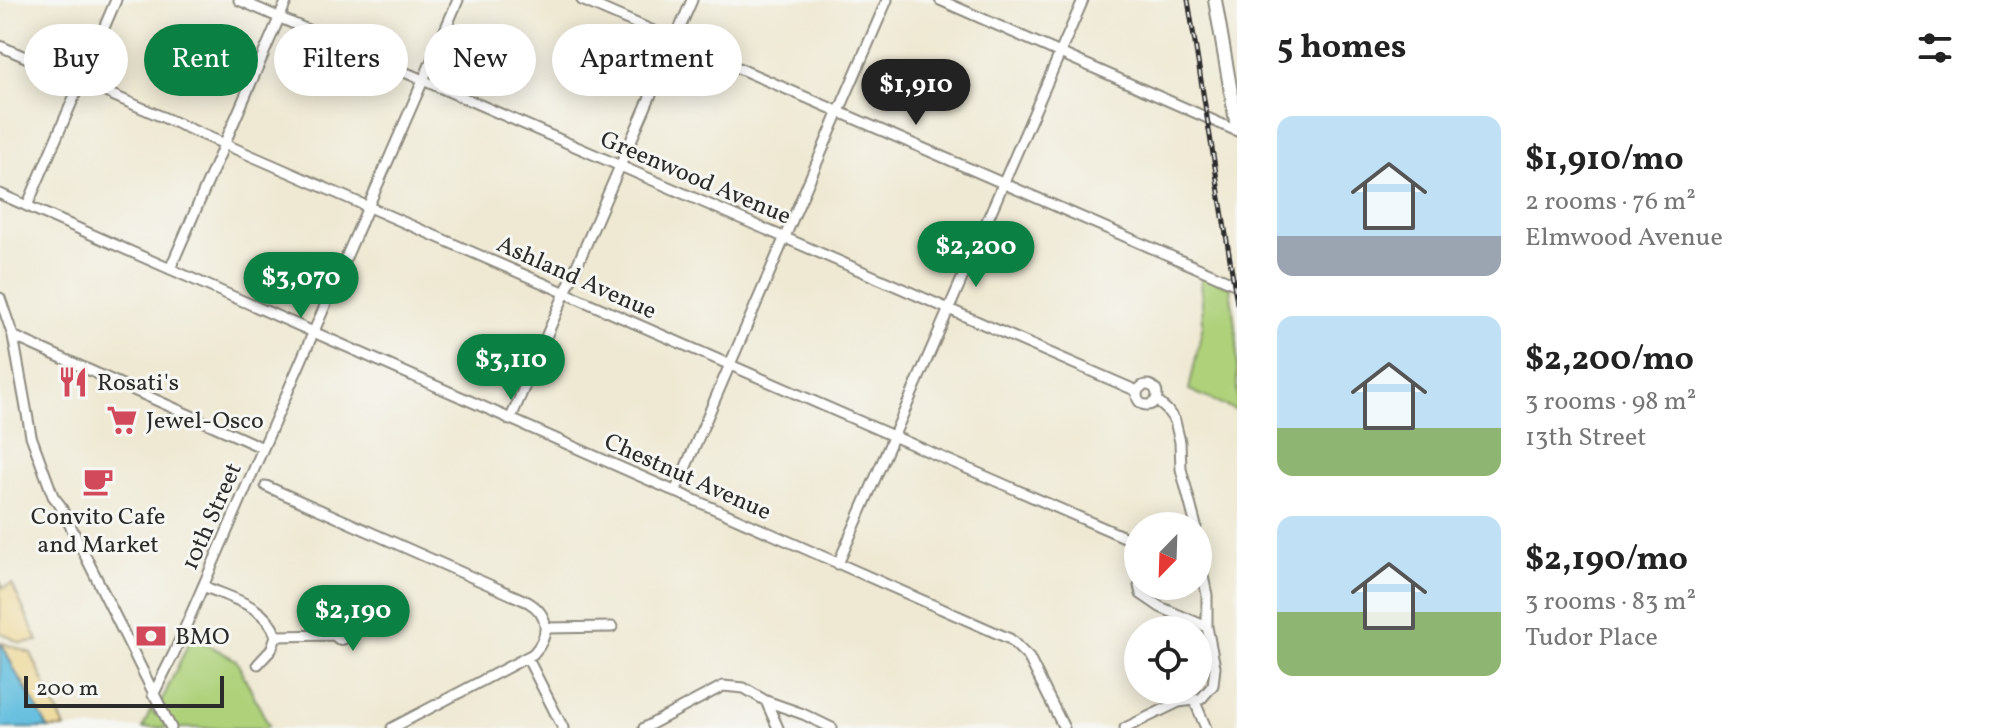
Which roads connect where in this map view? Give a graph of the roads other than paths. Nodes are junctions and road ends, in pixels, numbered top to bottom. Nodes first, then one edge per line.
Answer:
1 (116, 0) edge
2 (239, 0) edge
3 (287, 0) edge
4 (458, 0) edge
5 (582, 0) edge
6 (692, 0) edge
7 (887, 0) edge
8 (940, 0) edge
9 (1083, 0) edge
10 (1215, 0) edge
11 (279, 18) junction
12 (106, 24) edge
13 (637, 24) edge
14 (681, 24) edge
15 (0, 46) edge
16 (1059, 53) junction
17 (24, 57) edge
18 (742, 70) edge
19 (423, 80) junction
20 (75, 96) edge
21 (113, 96) edge
22 (650, 96) edge
23 (839, 112) junction
24 (1237, 129) edge
25 (224, 144) junction
26 (620, 166) junction
27 (1004, 184) junction
28 (0, 194) edge
29 (27, 206) junction
30 (368, 207) junction
31 (785, 237) junction
32 (170, 269) junction
33 (1237, 285) edge
34 (564, 293) junction
35 (0, 298) edge
36 (949, 309) junction
37 (313, 333) junction
38 (13, 336) junction
39 (730, 365) junction
40 (1137, 391) junction
41 (1156, 400) junction
42 (510, 420) junction
43 (894, 437) junction
44 (263, 448) junction
45 (266, 486) dead end
46 (675, 492) junction
47 (1192, 512) edge
48 (1124, 537) edge
49 (838, 564) junction
50 (203, 586) junction
51 (1149, 600) edge
52 (1183, 616) edge
53 (612, 627) dead end
54 (546, 628) junction
55 (335, 635) dead end
56 (276, 636) junction
57 (1212, 652) edge
58 (527, 657) junction
59 (258, 664) dead end
60 (1212, 685) edge
61 (153, 695) junction
62 (766, 701) junction
63 (1175, 704) edge
64 (1196, 704) edge
65 (171, 728) edge
66 (392, 728) edge
67 (563, 728) edge
68 (644, 728) edge
69 (778, 728) edge
70 (832, 728) edge
71 (1064, 728) edge
72 (1125, 728) edge
73 (1206, 728) edge

1 - 12 street
2 - 11 street, Greenwood Avenue
3 - 11 street
4 - 19 street, 10th Street
5 - 13 street
6 - 14 street
7 - 23 street
8 - 16 street
9 - 16 street
10 - 24 main road
11 - 19 street, Greenwood Avenue
11 - 25 street
15 - 17 street, Ashland Avenue
16 - 24 street
16 - 27 street
18 - 23 street
19 - 26 street, Greenwood Avenue
19 - 30 street, 10th Street
20 - 29 street
21 - 25 street, Ashland Avenue
22 - 26 street
23 - 27 street
23 - 31 street
25 - 30 street, Ashland Avenue
25 - 32 street
26 - 31 street, Greenwood Avenue
26 - 34 street
27 - 33 street
27 - 36 street
28 - 29 street, Chestnut Avenue
29 - 32 street, Chestnut Avenue
30 - 34 street, Ashland Avenue
30 - 37 street, 10th Street
31 - 36 street, Greenwood Avenue
31 - 39 street
32 - 37 street, Chestnut Avenue
34 - 39 street, Ashland Avenue
34 - 42 street
35 - 38 street
36 - 40 street, Greenwood Avenue
36 - 43 street
37 - 42 street, Chestnut Avenue
37 - 44 street, 10th Street
38 - 44 street
38 - 61 street
39 - 43 street, Ashland Avenue
39 - 46 street
40 - 41 street, Greenwood Avenue
40 - 41 street, Greenwood Avenue
41 - 47 street
42 - 46 street, Chestnut Avenue
43 - 48 street, Ashland Avenue
43 - 49 street
44 - 50 street, 10th Street
45 - 54 street
46 - 49 street, Chestnut Avenue
49 - 71 street, Chestnut Avenue
50 - 56 street
50 - 61 street, 10th Street
51 - 52 street
53 - 54 street
54 - 58 street
55 - 56 street
56 - 59 street
57 - 60 street
58 - 66 street
58 - 67 street
61 - 65 street
62 - 68 street
62 - 69 street
62 - 70 street
63 - 72 street
64 - 73 street

